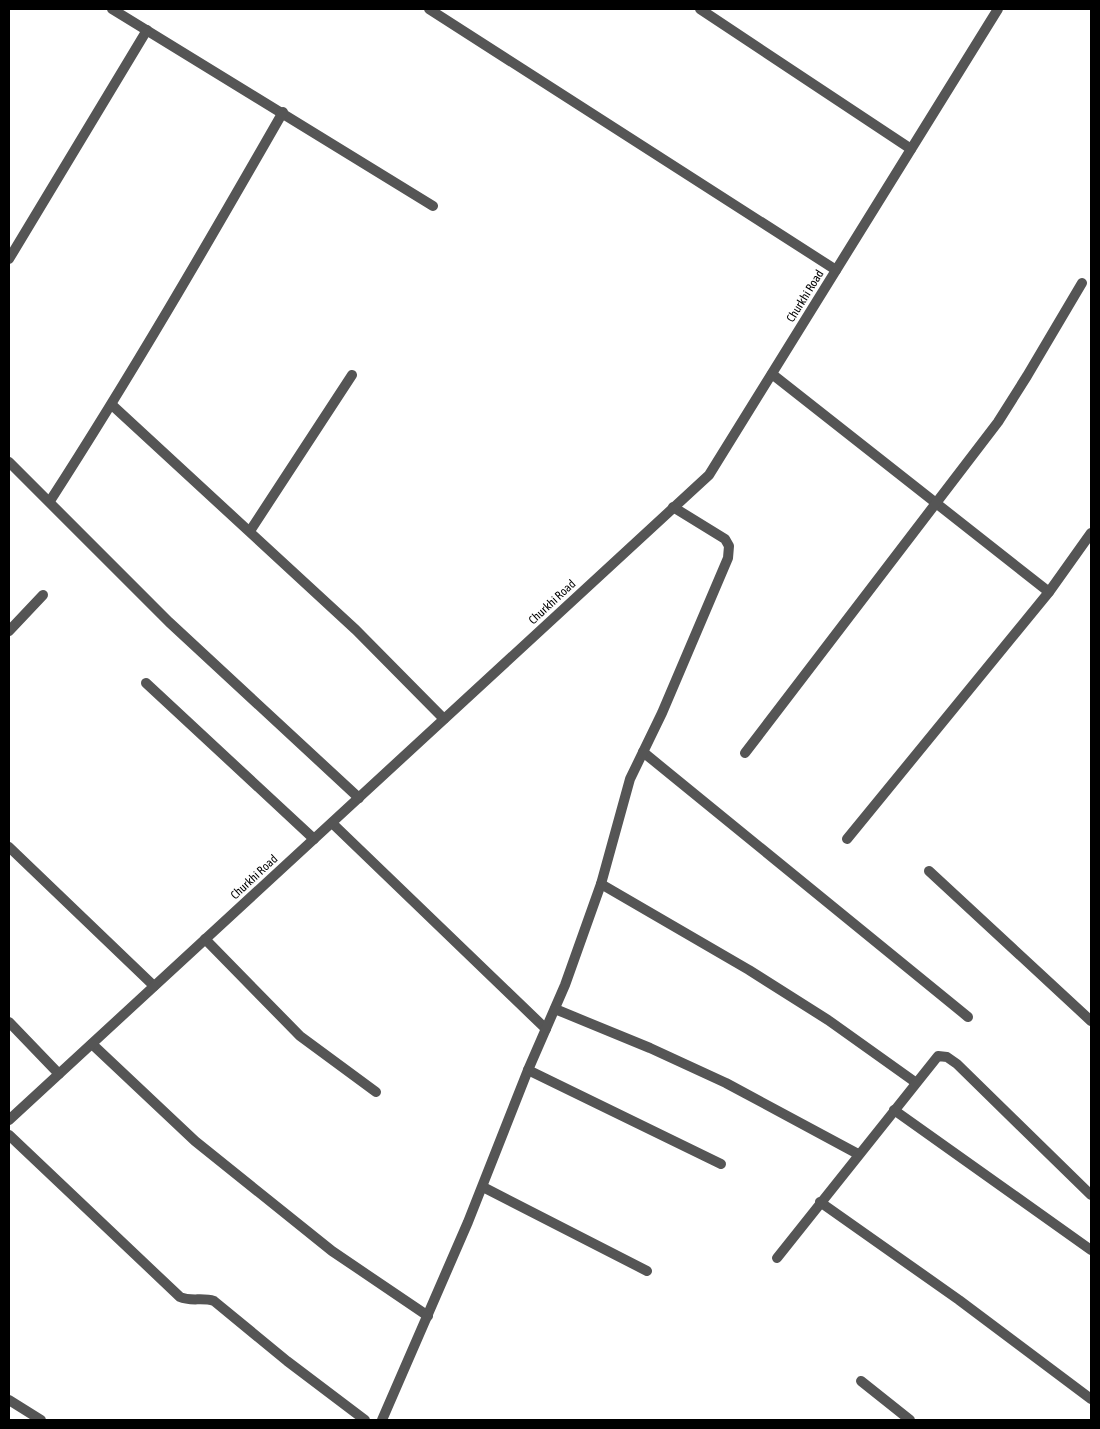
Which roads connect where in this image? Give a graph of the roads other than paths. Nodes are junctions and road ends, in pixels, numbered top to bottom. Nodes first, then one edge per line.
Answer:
1 (112, 9) edge
2 (429, 9) edge
3 (700, 9) edge
4 (998, 9) edge
5 (148, 30) junction
6 (283, 112) junction
7 (911, 149) junction
8 (433, 206) dead end
9 (9, 259) edge
10 (836, 270) junction
11 (1082, 283) dead end
12 (772, 374) junction
13 (352, 375) dead end
14 (112, 405) junction
15 (9, 462) edge
16 (50, 501) junction
17 (936, 502) junction
18 (673, 508) junction
19 (250, 531) junction
20 (1091, 533) edge
21 (1048, 592) junction
22 (43, 595) dead end
23 (9, 631) edge
24 (146, 683) dead end
25 (444, 719) junction
26 (643, 752) junction
27 (745, 752) dead end
28 (359, 798) junction
29 (332, 823) junction
30 (314, 838) junction
31 (847, 839) dead end
32 (9, 848) edge
33 (929, 871) dead end
34 (601, 884) junction
35 (205, 939) junction
36 (154, 986) junction
37 (555, 1009) junction
38 (968, 1018) dead end
39 (1091, 1021) edge
40 (9, 1022) edge
41 (546, 1029) junction
42 (92, 1044) junction
43 (528, 1070) junction
44 (59, 1074) junction
45 (915, 1082) junction
46 (376, 1092) dead end
47 (894, 1110) junction
48 (9, 1120) edge
49 (9, 1135) edge
50 (858, 1154) junction
51 (722, 1164) dead end
52 (482, 1187) junction
53 (1091, 1194) edge
54 (820, 1202) junction
55 (1091, 1250) edge
56 (777, 1258) dead end
57 (647, 1270) dead end
58 (428, 1316) junction
59 (861, 1380) dead end
60 (1091, 1399) edge
61 (9, 1400) edge
62 (40, 1420) edge
63 (364, 1420) edge
64 (382, 1420) edge
65 (910, 1420) edge

1 - 5 street
2 - 10 street
3 - 7 street
4 - 7 street, Churkhi Road
5 - 6 street
5 - 9 street
6 - 8 street
6 - 14 street
7 - 10 street, Churkhi Road
10 - 12 street, Churkhi Road
11 - 17 street
12 - 17 street
12 - 18 street, Churkhi Road
13 - 19 street
14 - 16 street
14 - 19 street
15 - 16 street
16 - 28 street
17 - 21 street
17 - 27 street
18 - 25 street, Churkhi Road
18 - 26 street
19 - 25 street
20 - 21 street
21 - 31 street
22 - 23 street
24 - 30 street
25 - 28 street, Churkhi Road
26 - 34 street
26 - 38 street
28 - 29 street, Churkhi Road
29 - 30 street, Churkhi Road
29 - 41 street
30 - 35 street, Churkhi Road
32 - 36 street
33 - 39 street
34 - 37 street
34 - 45 street
35 - 36 street, Churkhi Road
35 - 46 street
36 - 42 street, Churkhi Road
37 - 41 street
37 - 50 street
40 - 44 street
41 - 43 street
42 - 44 street, Churkhi Road
42 - 58 street
43 - 51 street
43 - 52 street
44 - 48 street, Churkhi Road
45 - 47 street
45 - 53 street
47 - 50 street
47 - 55 street
49 - 63 street
50 - 54 street
52 - 57 street
52 - 58 street
54 - 56 street
54 - 60 street
58 - 64 street
59 - 65 street
61 - 62 street

